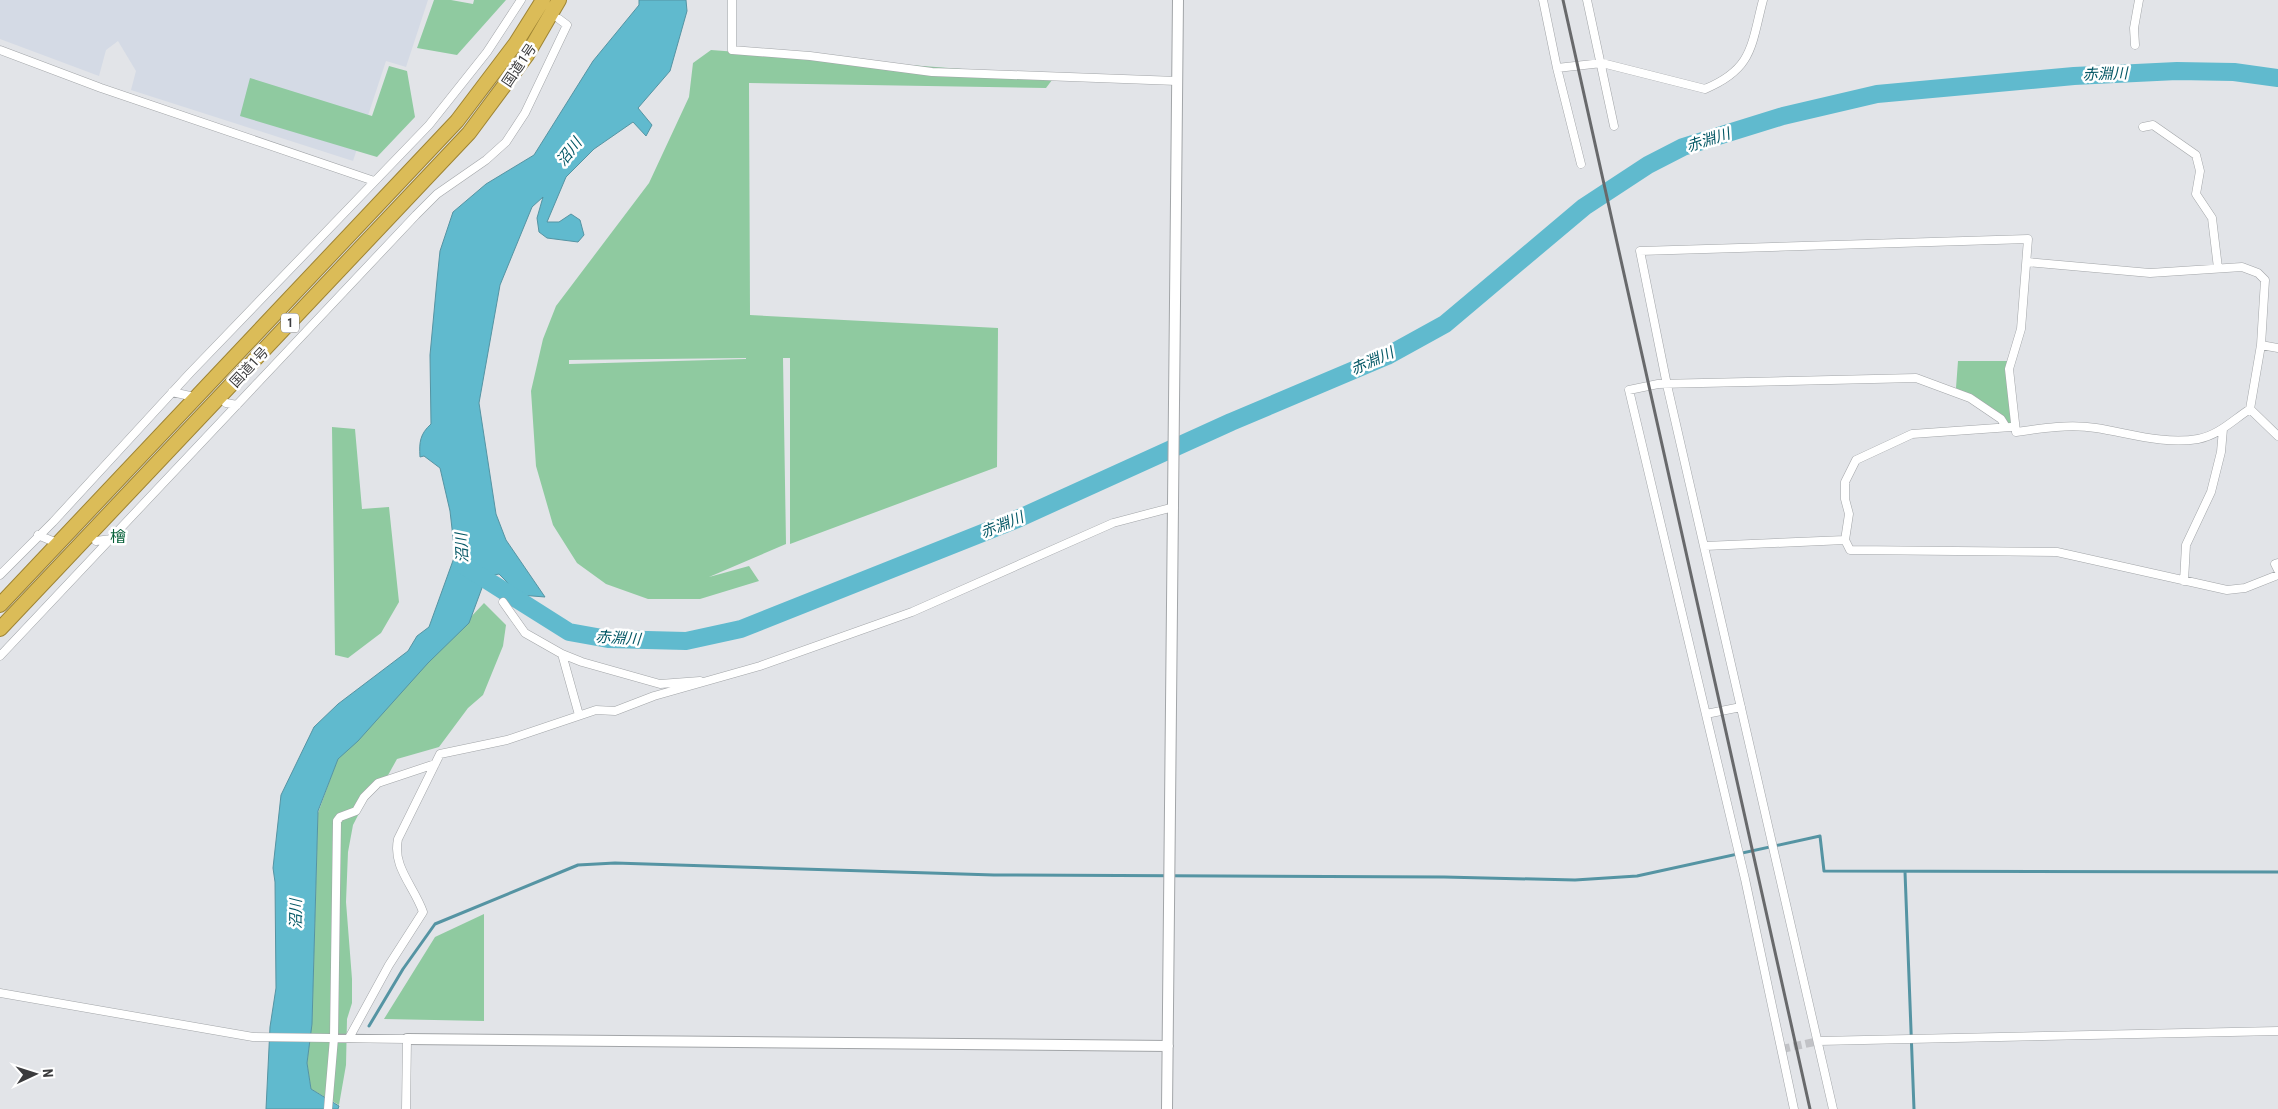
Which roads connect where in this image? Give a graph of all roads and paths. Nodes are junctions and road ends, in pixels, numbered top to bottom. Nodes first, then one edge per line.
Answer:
1 (521, 0) edge
2 (537, 0) edge
3 (559, 0) edge
4 (732, 0) edge
5 (1178, 0) edge
6 (1543, 0) edge
7 (1587, 0) edge
8 (1763, 0) edge
9 (2139, 0) edge
10 (559, 19) dead end
11 (2135, 44) dead end
12 (0, 50) edge
13 (1602, 63) junction
14 (1557, 68) junction
15 (1177, 81) junction
16 (1614, 126) dead end
17 (2143, 127) dead end
18 (1581, 164) dead end
19 (374, 182) junction
20 (2027, 262) junction
21 (2218, 268) junction
22 (2261, 345) junction
23 (2278, 348) edge
24 (1667, 385) junction
25 (172, 392) junction
26 (190, 396) dead end
27 (226, 403) dead end
28 (237, 405) junction
29 (2250, 409) junction
30 (2016, 427) junction
31 (2006, 428) junction
32 (2223, 429) junction
33 (2278, 436) edge
34 (1173, 502) junction
35 (38, 535) junction
36 (111, 539) junction
37 (1845, 540) junction
38 (96, 541) dead end
39 (57, 542) dead end
40 (1705, 546) junction
41 (2278, 563) edge
42 (2278, 570) edge
43 (0, 575) edge
44 (2278, 575) edge
45 (2184, 582) junction
46 (503, 602) dead end
47 (0, 605) edge
48 (0, 629) edge
49 (562, 654) junction
50 (0, 656) edge
51 (719, 679) junction
52 (1741, 706) junction
53 (1706, 714) junction
54 (579, 715) junction
55 (435, 764) junction
56 (0, 993) edge
57 (2278, 1031) edge
58 (334, 1038) junction
59 (349, 1038) junction
60 (407, 1039) junction
61 (1819, 1041) junction
62 (1168, 1046) junction
63 (328, 1109) edge
64 (406, 1109) edge
65 (1167, 1109) edge
66 (1794, 1109) edge
67 (1833, 1109) edge

1 - 19 street
2 - 47 highway, 国道1号 / 1
3 - 48 highway, 国道1号 / 1
4 - 15 street
5 - 15 street
6 - 14 street
7 - 13 street
8 - 13 street
9 - 11 street
10 - 28 street
12 - 19 street
13 - 14 street
13 - 16 street
14 - 18 street
15 - 34 street
17 - 21 street
19 - 25 street
20 - 21 street
20 - 24 street
20 - 30 street
21 - 22 street
22 - 23 street
22 - 29 street
24 - 31 street
24 - 40 street
24 - 53 street
25 - 26 street
25 - 35 street
27 - 28 street
28 - 36 street
29 - 32 street
29 - 33 street
30 - 31 street
30 - 32 street
31 - 37 street
32 - 45 street
34 - 51 street
34 - 62 street
35 - 39 street
35 - 43 street
36 - 38 street
36 - 50 street
37 - 40 street
37 - 45 street
40 - 52 street
41 - 42 street
44 - 45 street
46 - 49 street
49 - 51 street
49 - 54 street
51 - 54 street
52 - 53 street
52 - 61 street
53 - 66 street
54 - 55 street
55 - 58 street
55 - 59 street
56 - 58 street
57 - 61 street
58 - 59 street
58 - 63 street
59 - 60 street
60 - 62 street
60 - 64 street
61 - 67 street
62 - 65 street

